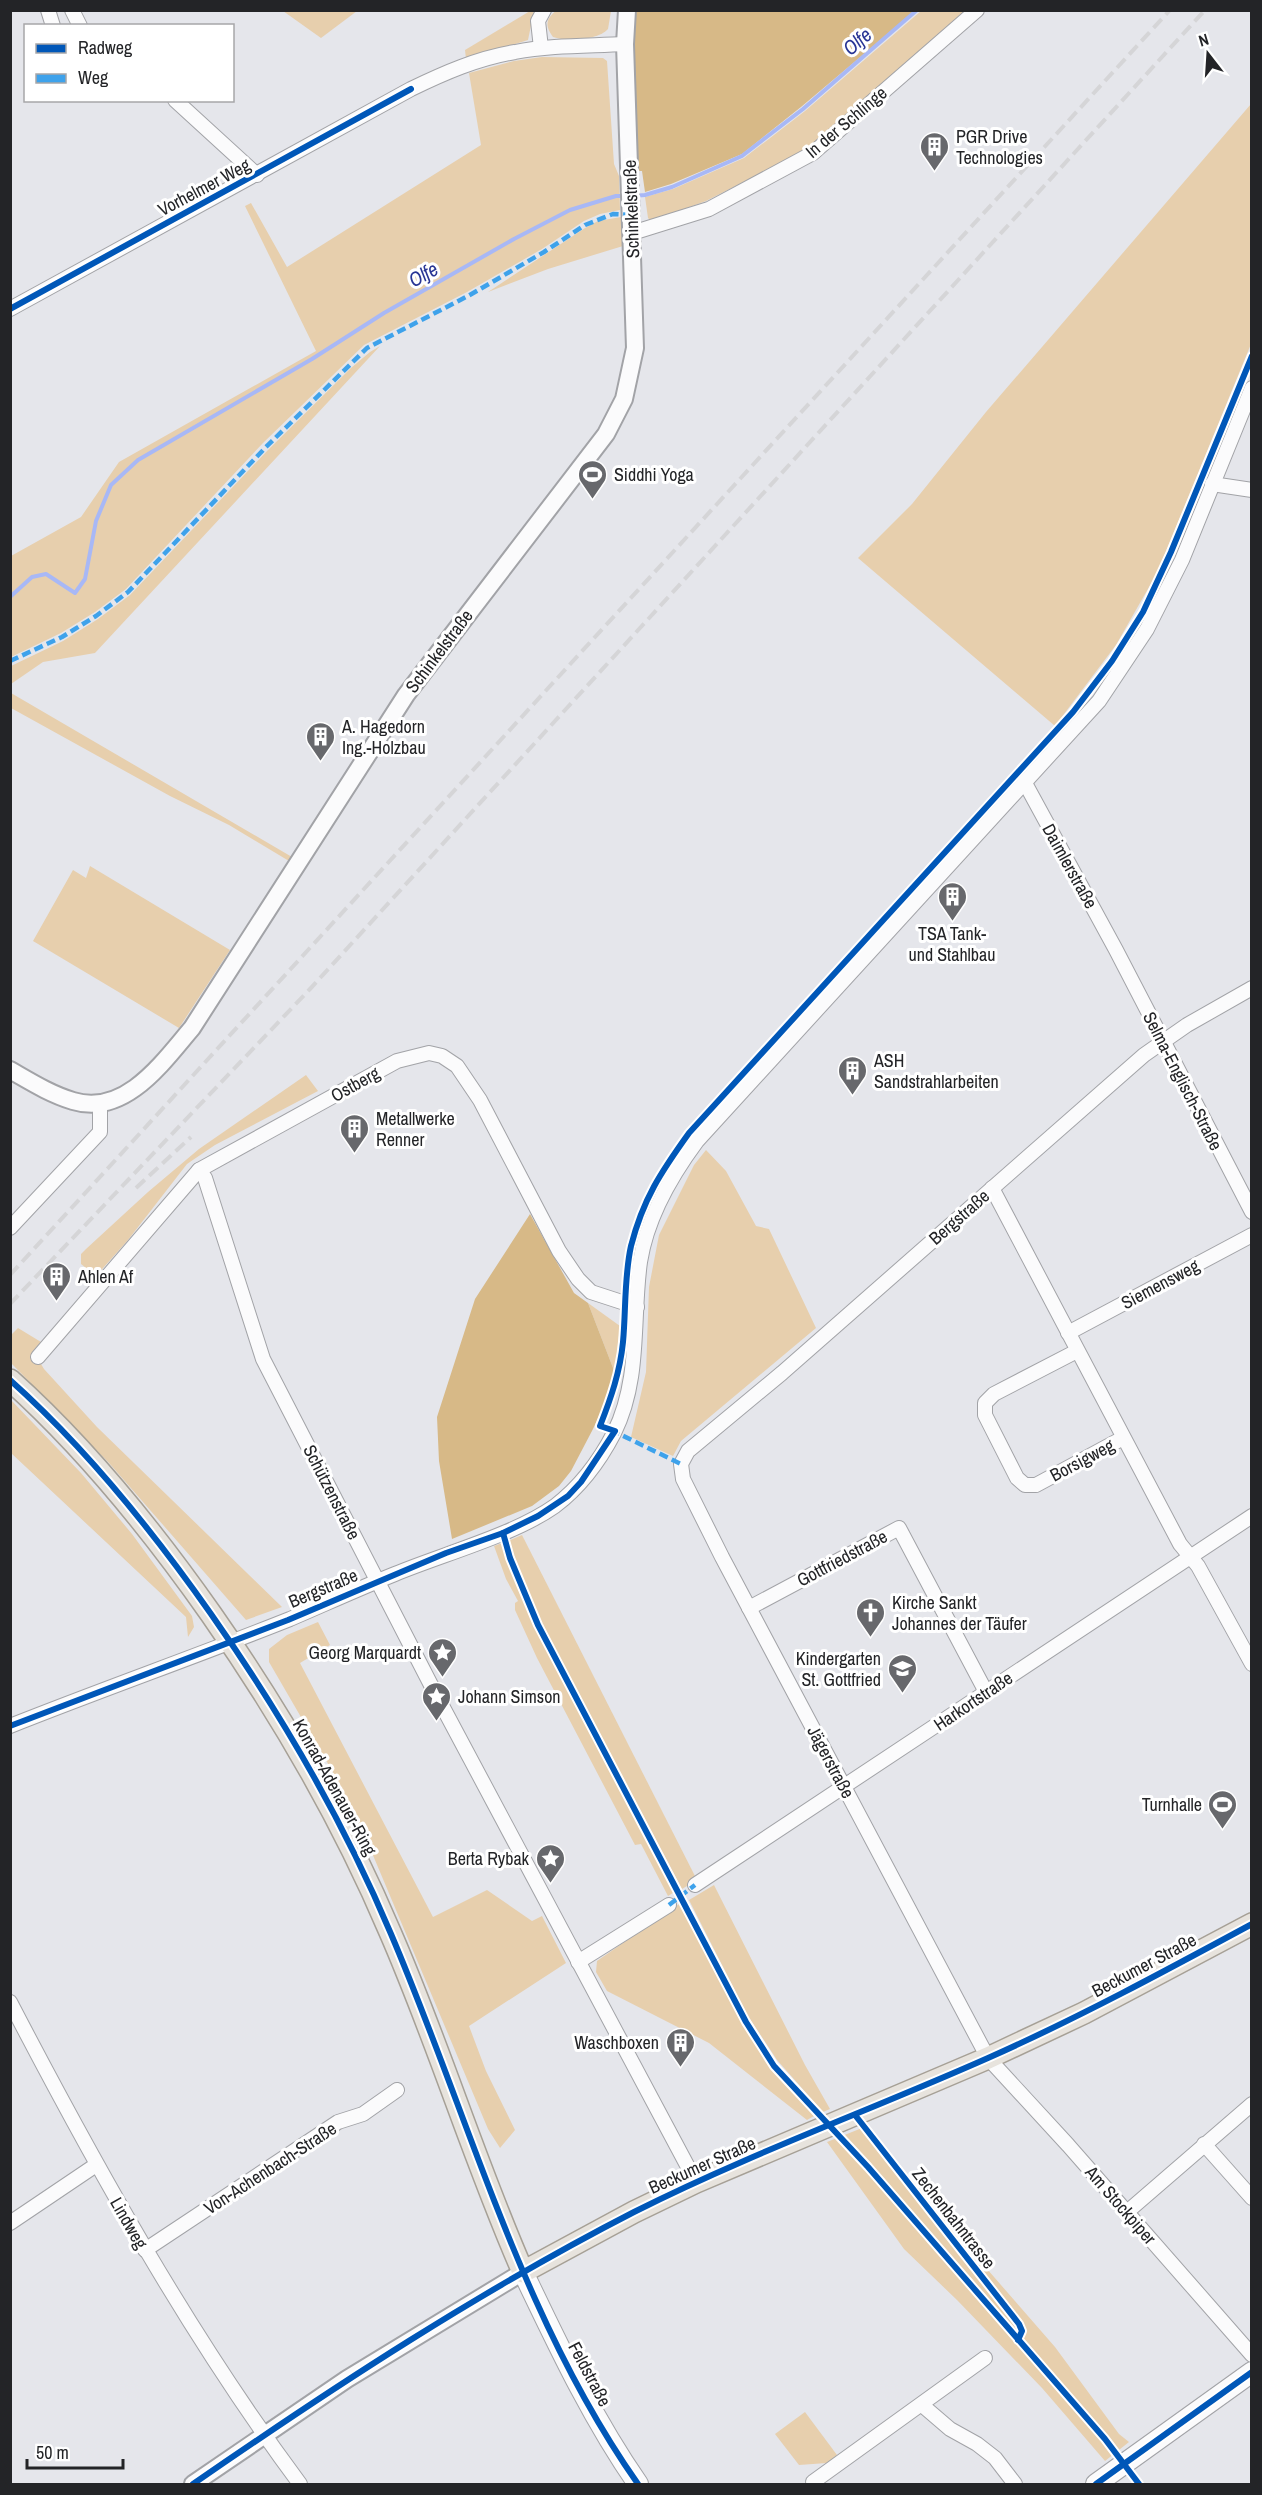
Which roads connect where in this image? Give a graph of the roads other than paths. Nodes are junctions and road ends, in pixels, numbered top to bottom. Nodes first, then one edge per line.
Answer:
1 (72, 10) edge
2 (544, 10) edge
3 (627, 10) edge
4 (977, 10) edge
5 (79, 24) edge
6 (625, 44) junction
7 (541, 48) junction
8 (177, 102) edge
9 (257, 175) junction
10 (632, 233) junction
11 (10, 309) edge
12 (1251, 388) edge
13 (1212, 484) junction
14 (1251, 490) edge
15 (1025, 783) junction
16 (1116, 950) joint
17 (1251, 988) edge
18 (1162, 1042) junction
19 (10, 1070) edge
20 (100, 1103) junction
21 (199, 1170) junction
22 (992, 1188) junction
23 (1251, 1212) edge
24 (10, 1228) edge
25 (1251, 1235) edge
26 (637, 1307) junction
27 (1068, 1333) junction
28 (1077, 1351) junction
29 (38, 1357) dead end
30 (10, 1380) edge
31 (1123, 1438) junction
32 (681, 1464) joint
33 (1251, 1516) edge
34 (1191, 1556) junction
35 (378, 1581) junction
36 (749, 1608) junction
37 (230, 1641) junction
38 (1251, 1664) edge
39 (986, 1692) junction
40 (10, 1725) edge
41 (844, 1787) junction
42 (694, 1885) dead end
43 (669, 1905) dead end
44 (1251, 1924) edge
45 (578, 1962) junction
46 (588, 1980) joint
47 (10, 2002) edge
48 (988, 2058) junction
49 (397, 2090) dead end
50 (1251, 2104) edge
51 (1204, 2144) junction
52 (96, 2165) junction
53 (696, 2182) junction
54 (1251, 2198) edge
55 (1127, 2212) junction
56 (10, 2223) edge
57 (145, 2250) junction
58 (523, 2272) junction
59 (1251, 2355) edge
60 (985, 2358) dead end
61 (1251, 2372) edge
62 (922, 2405) junction
63 (264, 2435) junction
64 (813, 2482) dead end
65 (193, 2484) edge
66 (300, 2484) edge
67 (639, 2484) edge
68 (1015, 2484) edge
69 (1096, 2484) edge

1 - 5 street
2 - 7 street
3 - 6 street
4 - 10 street, In der Schlinge
6 - 7 street, Vorhelmer Weg
6 - 10 street, Schinkelstraße
7 - 9 street, Vorhelmer Weg
8 - 9 street
9 - 11 street, Vorhelmer Weg
10 - 20 street, Schinkelstraße
12 - 13 street
13 - 14 street
13 - 15 street
15 - 16 street, Daimlerstraße
15 - 26 street
16 - 18 street, Selma-Englisch-Straße
17 - 18 street, Bergstraße
18 - 22 street, Bergstraße
18 - 23 street, Selma-Englisch-Straße
19 - 20 street, Schinkelstraße
20 - 24 street
21 - 26 street, Ostberg
21 - 29 street, Ostberg
21 - 35 street, Schützenstraße
22 - 27 street, Borsigweg
22 - 32 street, Bergstraße
25 - 27 street, Siemensweg
26 - 35 street, Bergstraße
27 - 28 street, Borsigweg
28 - 31 street, Borsigweg
28 - 31 street, Borsigweg
30 - 37 main road, Konrad-Adenauer-Ring
31 - 34 street, Borsigweg
32 - 36 street, Jägerstraße
33 - 34 street, Harkortstraße
34 - 38 street, Borsigweg
34 - 39 street, Harkortstraße
35 - 37 street, Bergstraße
35 - 45 street, Schützenstraße
36 - 39 street, Gottfriedstraße
36 - 41 street, Jägerstraße
37 - 40 street, Bergstraße
37 - 58 main road, Konrad-Adenauer-Ring
39 - 41 street, Harkortstraße
41 - 42 street, Harkortstraße
41 - 48 street, Jägerstraße
43 - 45 street
44 - 48 main road, Beckumer Straße
45 - 46 street, Schützenstraße
46 - 53 street, Beckumer Straße
47 - 52 street, Lindweg
48 - 53 main road, Beckumer Straße
48 - 55 street, Am Stockpiper
49 - 57 street, Von-Achenbach-Straße
50 - 51 street
51 - 54 street
51 - 55 street
52 - 56 street
52 - 57 street, Lindweg
53 - 58 main road, Beckumer Straße
55 - 59 street, Am Stockpiper
57 - 63 street, Lindweg
58 - 63 street, Beckumer Straße
58 - 67 main road, Feldstraße
60 - 62 street
61 - 69 main road
62 - 64 street
62 - 68 street
63 - 65 street, Beckumer Straße
63 - 66 street, Lindweg

